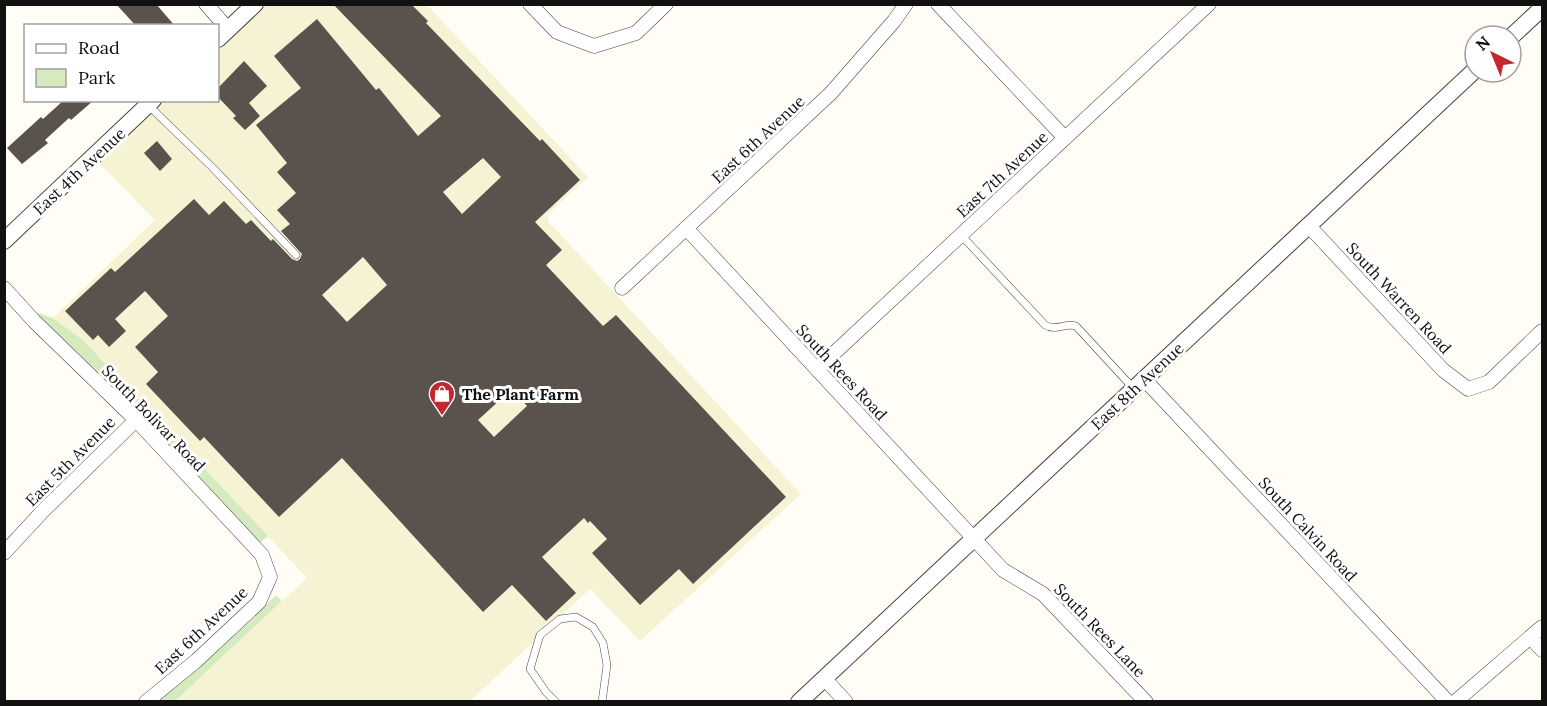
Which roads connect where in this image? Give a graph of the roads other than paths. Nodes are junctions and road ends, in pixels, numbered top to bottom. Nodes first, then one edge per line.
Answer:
1 (206, 4) edge
2 (255, 4) edge
3 (530, 4) edge
4 (666, 4) edge
5 (906, 4) edge
6 (938, 4) edge
7 (1209, 4) edge
8 (1539, 4) edge
9 (1542, 8) edge
10 (217, 24) edge
11 (1523, 26) edge
12 (223, 34) edge
13 (1463, 81) edge
14 (151, 103) edge
15 (1065, 138) junction
16 (1308, 225) junction
17 (686, 228) junction
18 (961, 235) junction
19 (4, 241) edge
20 (296, 255) dead end
21 (4, 288) edge
22 (622, 288) dead end
23 (1542, 331) edge
24 (817, 369) junction
25 (1139, 384) junction
26 (136, 420) junction
27 (974, 538) junction
28 (4, 553) edge
29 (270, 577) joint
30 (1542, 627) edge
31 (1531, 638) junction
32 (1542, 650) edge
33 (824, 678) junction
34 (146, 702) edge
35 (556, 702) edge
36 (602, 702) edge
37 (799, 702) edge
38 (846, 702) edge
39 (1146, 702) edge
40 (1448, 702) edge
41 (1455, 702) edge

1 - 10 street
2 - 12 street
3 - 4 street
5 - 17 street, East 6th Avenue
6 - 15 street
7 - 15 street, East 7th Avenue
8 - 9 street
9 - 11 street
13 - 16 street, East 8th Avenue
14 - 19 street, East 4th Avenue
14 - 20 lane
15 - 18 street, East 7th Avenue
16 - 23 street, South Warren Road
16 - 25 street, East 8th Avenue
17 - 22 street, East 6th Avenue
17 - 24 street, South Rees Road
18 - 24 street, East 7th Avenue
18 - 25 lane
21 - 26 street, South Bolivar Road
24 - 27 street, South Rees Road
25 - 27 street, East 8th Avenue
25 - 40 street, South Calvin Road
26 - 28 street, East 5th Avenue
26 - 29 street, South Bolivar Road
27 - 33 street, East 8th Avenue
27 - 39 street, South Rees Lane
29 - 34 street, East 6th Avenue
30 - 31 street
31 - 32 street
31 - 41 street
33 - 37 street, East 8th Avenue
33 - 38 street
35 - 36 lane

